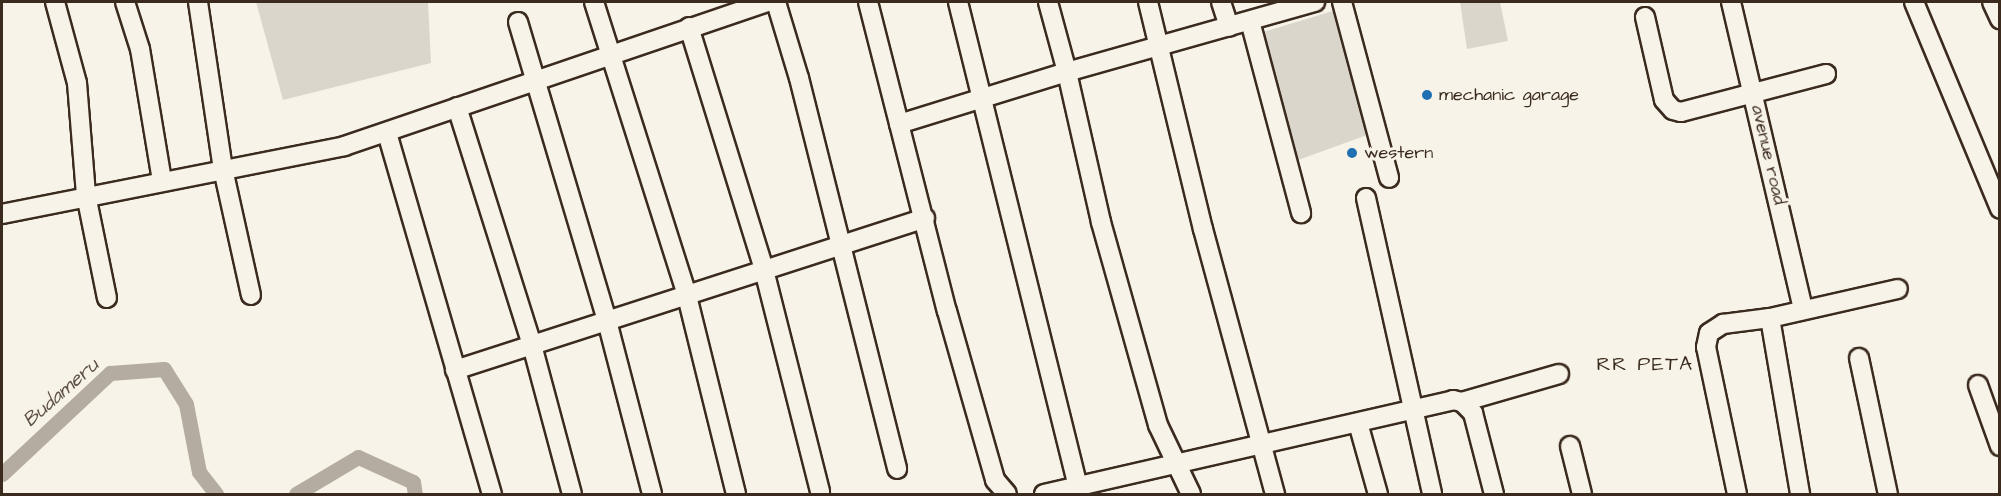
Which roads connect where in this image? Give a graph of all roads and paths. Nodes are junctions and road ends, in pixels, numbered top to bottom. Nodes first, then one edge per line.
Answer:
1 (55, 2) edge
2 (125, 2) edge
3 (198, 2) edge
4 (594, 2) edge
5 (765, 2) edge
6 (776, 2) edge
7 (868, 2) edge
8 (958, 2) edge
9 (1048, 2) edge
10 (1148, 2) edge
11 (1221, 2) edge
12 (1312, 2) edge
13 (1342, 2) edge
14 (1731, 2) edge
15 (1914, 2) edge
16 (1992, 2) edge
17 (1645, 17) dead end
18 (2000, 19) edge
19 (1250, 21) junction
20 (518, 22) dead end
21 (688, 27) junction
22 (1229, 27) junction
23 (1161, 47) junction
24 (609, 54) junction
25 (1067, 72) junction
26 (1826, 74) dead end
27 (533, 80) junction
28 (1754, 92) junction
29 (984, 98) junction
30 (457, 107) junction
31 (899, 124) junction
32 (387, 133) junction
33 (223, 169) junction
34 (1389, 178) dead end
35 (162, 180) junction
36 (86, 195) junction
37 (1366, 198) dead end
38 (2000, 209) edge
39 (1300, 213) dead end
40 (2, 214) edge
41 (925, 218) junction
42 (841, 246) junction
43 (764, 270) junction
44 (1898, 289) dead end
45 (251, 295) dead end
46 (687, 296) junction
47 (107, 298) dead end
48 (1803, 309) junction
49 (1770, 318) junction
50 (607, 321) junction
51 (532, 345) junction
52 (1859, 358) dead end
53 (455, 370) junction
54 (1558, 374) dead end
55 (1978, 385) dead end
56 (1462, 402) junction
57 (1410, 410) junction
58 (1358, 423) junction
59 (1262, 443) junction
60 (1570, 446) dead end
61 (2000, 446) edge
62 (1177, 464) junction
63 (897, 469) dead end
64 (1078, 487) junction
65 (820, 492) dead end
66 (492, 495) edge
67 (572, 495) edge
68 (652, 495) edge
69 (736, 495) edge
70 (1007, 495) edge
71 (1044, 495) edge
72 (1191, 495) edge
73 (1275, 495) edge
74 (1378, 495) edge
75 (1432, 495) edge
76 (1494, 495) edge
77 (1582, 495) edge
78 (1737, 495) edge
79 (1800, 495) edge
80 (1888, 495) edge

1 - 36 street
2 - 35 street
3 - 33 street
4 - 24 street
5 - 21 street
6 - 42 street
7 - 31 street
8 - 29 street
9 - 25 street
10 - 23 street
11 - 22 street
12 - 19 street
13 - 34 street
14 - 28 street, avenue road
15 - 38 street
16 - 18 street
17 - 28 street
19 - 22 street
19 - 39 street
20 - 27 street
21 - 24 street
21 - 43 street
22 - 23 street
23 - 25 street
23 - 59 street
24 - 27 street
24 - 46 street
25 - 29 street
25 - 62 street
26 - 28 street
27 - 30 street
27 - 50 street
28 - 48 street, avenue road
29 - 31 street
29 - 64 street
30 - 32 street
30 - 51 street
31 - 41 street
32 - 33 street
32 - 53 street
33 - 35 street
33 - 45 street
35 - 36 street
36 - 40 street
36 - 47 street
37 - 57 street
41 - 42 street
41 - 70 street
42 - 43 street
42 - 63 street
43 - 46 street
43 - 65 street
44 - 48 street
46 - 50 street
46 - 69 street
48 - 49 street
49 - 78 street
49 - 79 street
50 - 51 street
50 - 68 street
51 - 53 street
51 - 67 street
52 - 80 street
53 - 66 street
54 - 56 street
55 - 61 street
56 - 57 street
56 - 76 street
57 - 58 street
57 - 75 street
58 - 59 street
58 - 74 street
59 - 62 street
59 - 73 street
60 - 77 street
62 - 64 street
62 - 72 street
64 - 71 street

